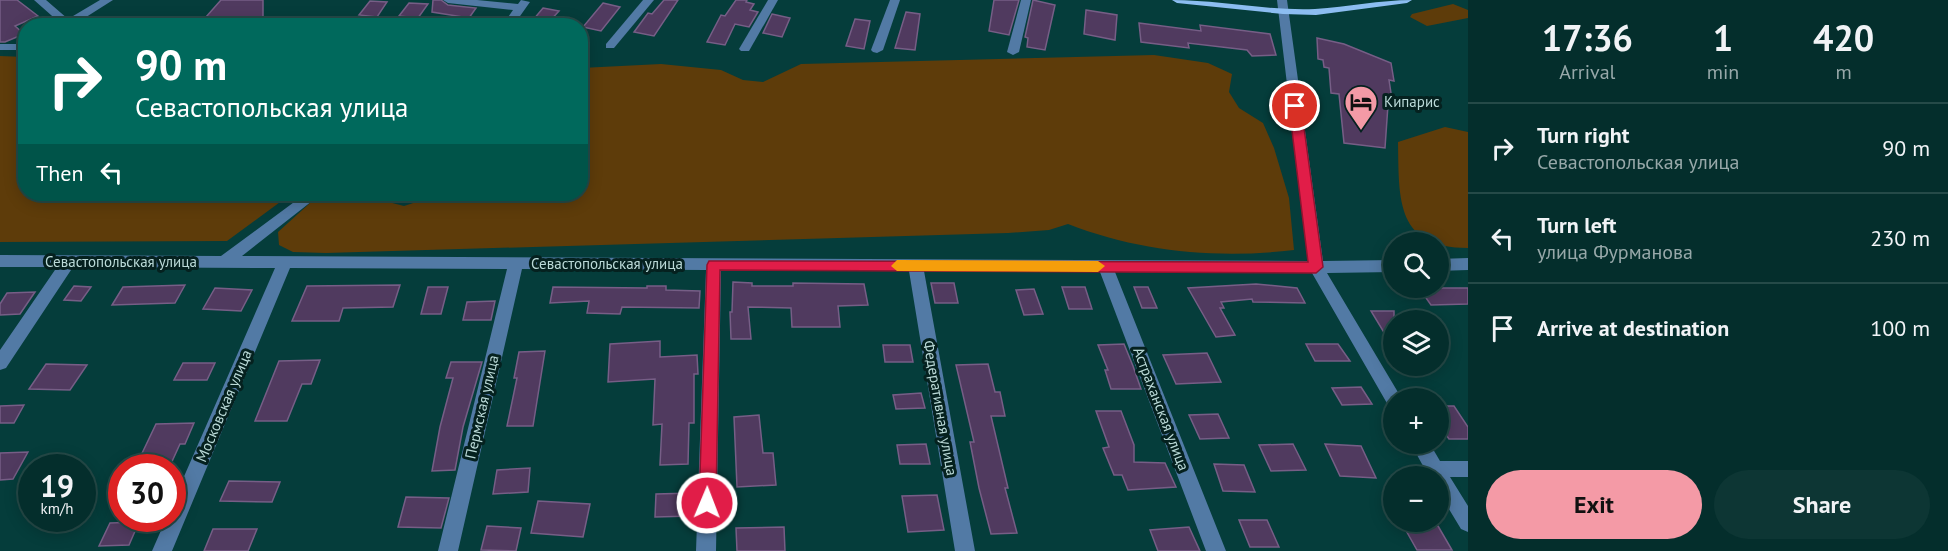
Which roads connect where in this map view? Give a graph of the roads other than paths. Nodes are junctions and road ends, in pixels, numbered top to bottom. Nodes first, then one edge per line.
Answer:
1 (39, 0) edge
2 (108, 0) edge
3 (448, 0) edge
4 (649, 0) edge
5 (773, 0) edge
6 (895, 0) edge
7 (1026, 0) edge
8 (1177, 0) edge
9 (1407, 0) edge
10 (523, 4) edge
11 (1282, 6) edge
12 (58, 18) edge
13 (76, 18) edge
14 (513, 18) edge
15 (610, 46) dead end
16 (0, 47) edge
17 (18, 47) edge
18 (745, 49) dead end
19 (877, 50) dead end
20 (1013, 52) dead end
21 (305, 201) edge
22 (0, 261) edge
23 (69, 261) junction
24 (224, 262) junction
25 (285, 262) junction
26 (516, 264) junction
27 (1468, 264) edge
28 (714, 265) junction
29 (1449, 265) edge
30 (916, 266) junction
31 (1383, 266) edge
32 (1106, 267) junction
33 (1316, 267) junction
34 (0, 363) edge
35 (1387, 388) edge
36 (1449, 469) edge
37 (1468, 469) edge
38 (1449, 493) edge
39 (1468, 523) edge
40 (162, 551) edge
41 (448, 551) edge
42 (706, 551) edge
43 (965, 551) edge
44 (1216, 551) edge

1 - 12 street
2 - 13 street
3 - 10 street
4 - 15 street
5 - 18 street
6 - 19 street
7 - 20 street
8 - 11 main road
9 - 11 main road
10 - 14 street
11 - 33 street
16 - 17 street
21 - 24 street
22 - 23 street, Севастопольская улица
23 - 24 street, Севастопольская улица
23 - 34 street
24 - 25 street, Севастопольская улица
25 - 26 street, Севастопольская улица
25 - 40 street, Московская улица
26 - 28 street, Севастопольская улица
26 - 41 street, Пермская улица
27 - 29 street
28 - 30 street, Севастопольская улица
28 - 42 street
30 - 32 street, Севастопольская улица
30 - 43 street, Федеративная улица
31 - 33 street, Севастопольская улица
32 - 33 street, Севастопольская улица
32 - 44 street, Астраханская улица
33 - 35 street
36 - 37 street
38 - 39 street

